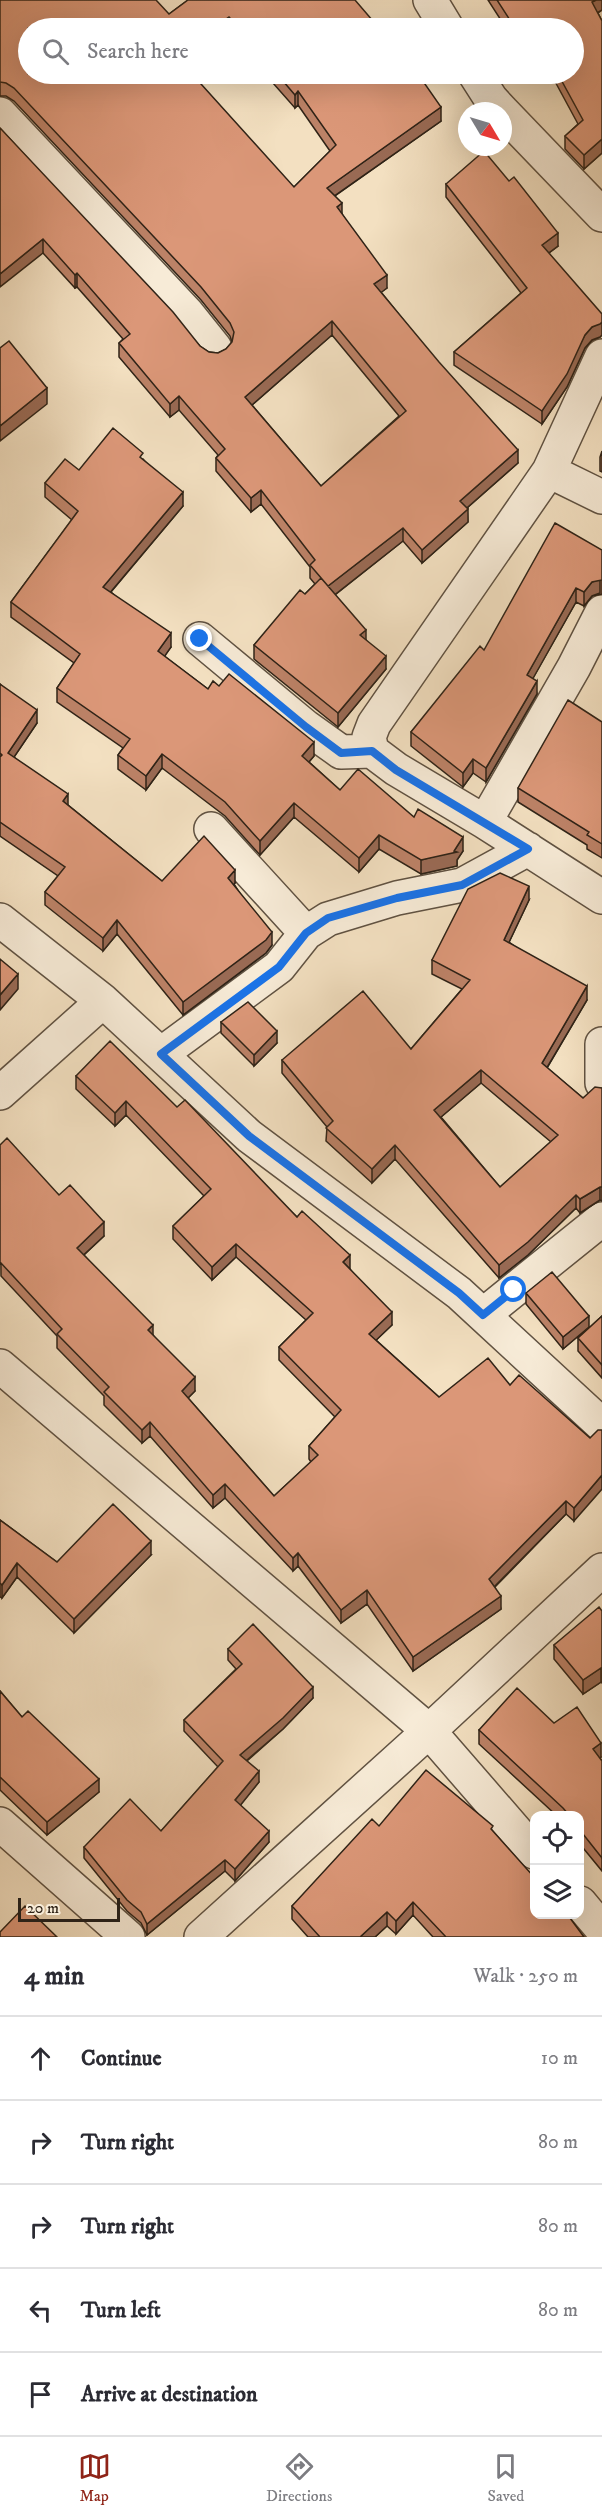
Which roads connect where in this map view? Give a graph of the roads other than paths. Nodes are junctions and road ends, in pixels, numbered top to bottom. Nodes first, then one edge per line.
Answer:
1 (430, 0) edge
2 (441, 18) edge
3 (481, 84) edge
4 (493, 102) edge
5 (0, 114) edge
6 (512, 122) edge
7 (602, 215) edge
8 (215, 348) dead end
9 (602, 356) edge
10 (549, 471) junction
11 (602, 497) edge
12 (602, 612) edge
13 (200, 639) dead end
14 (372, 751) junction
15 (485, 822) junction
16 (211, 829) dead end
17 (528, 849) junction
18 (602, 897) edge
19 (0, 920) edge
20 (306, 933) junction
21 (104, 1000) junction
22 (602, 1044) edge
23 (161, 1054) junction
24 (602, 1083) edge
25 (0, 1092) edge
26 (602, 1219) edge
27 (483, 1315) junction
28 (0, 1366) edge
29 (602, 1425) edge
30 (602, 1570) edge
31 (429, 1731) junction
32 (0, 1824) edge
33 (530, 1847) edge
34 (584, 1909) edge
35 (602, 1929) edge
36 (128, 1937) edge
37 (201, 1937) edge

1 - 2 street
3 - 4 street
5 - 8 street
6 - 7 street
9 - 10 street
10 - 11 street
10 - 14 street
12 - 15 street
13 - 14 street
14 - 15 street
15 - 17 street
16 - 20 street
17 - 18 street
17 - 20 street
19 - 21 street
20 - 23 street
21 - 23 street
21 - 25 street
22 - 24 street
23 - 27 street
26 - 27 street
27 - 29 street
28 - 31 street
30 - 31 street
31 - 33 street
31 - 37 street
32 - 36 street
34 - 35 street

